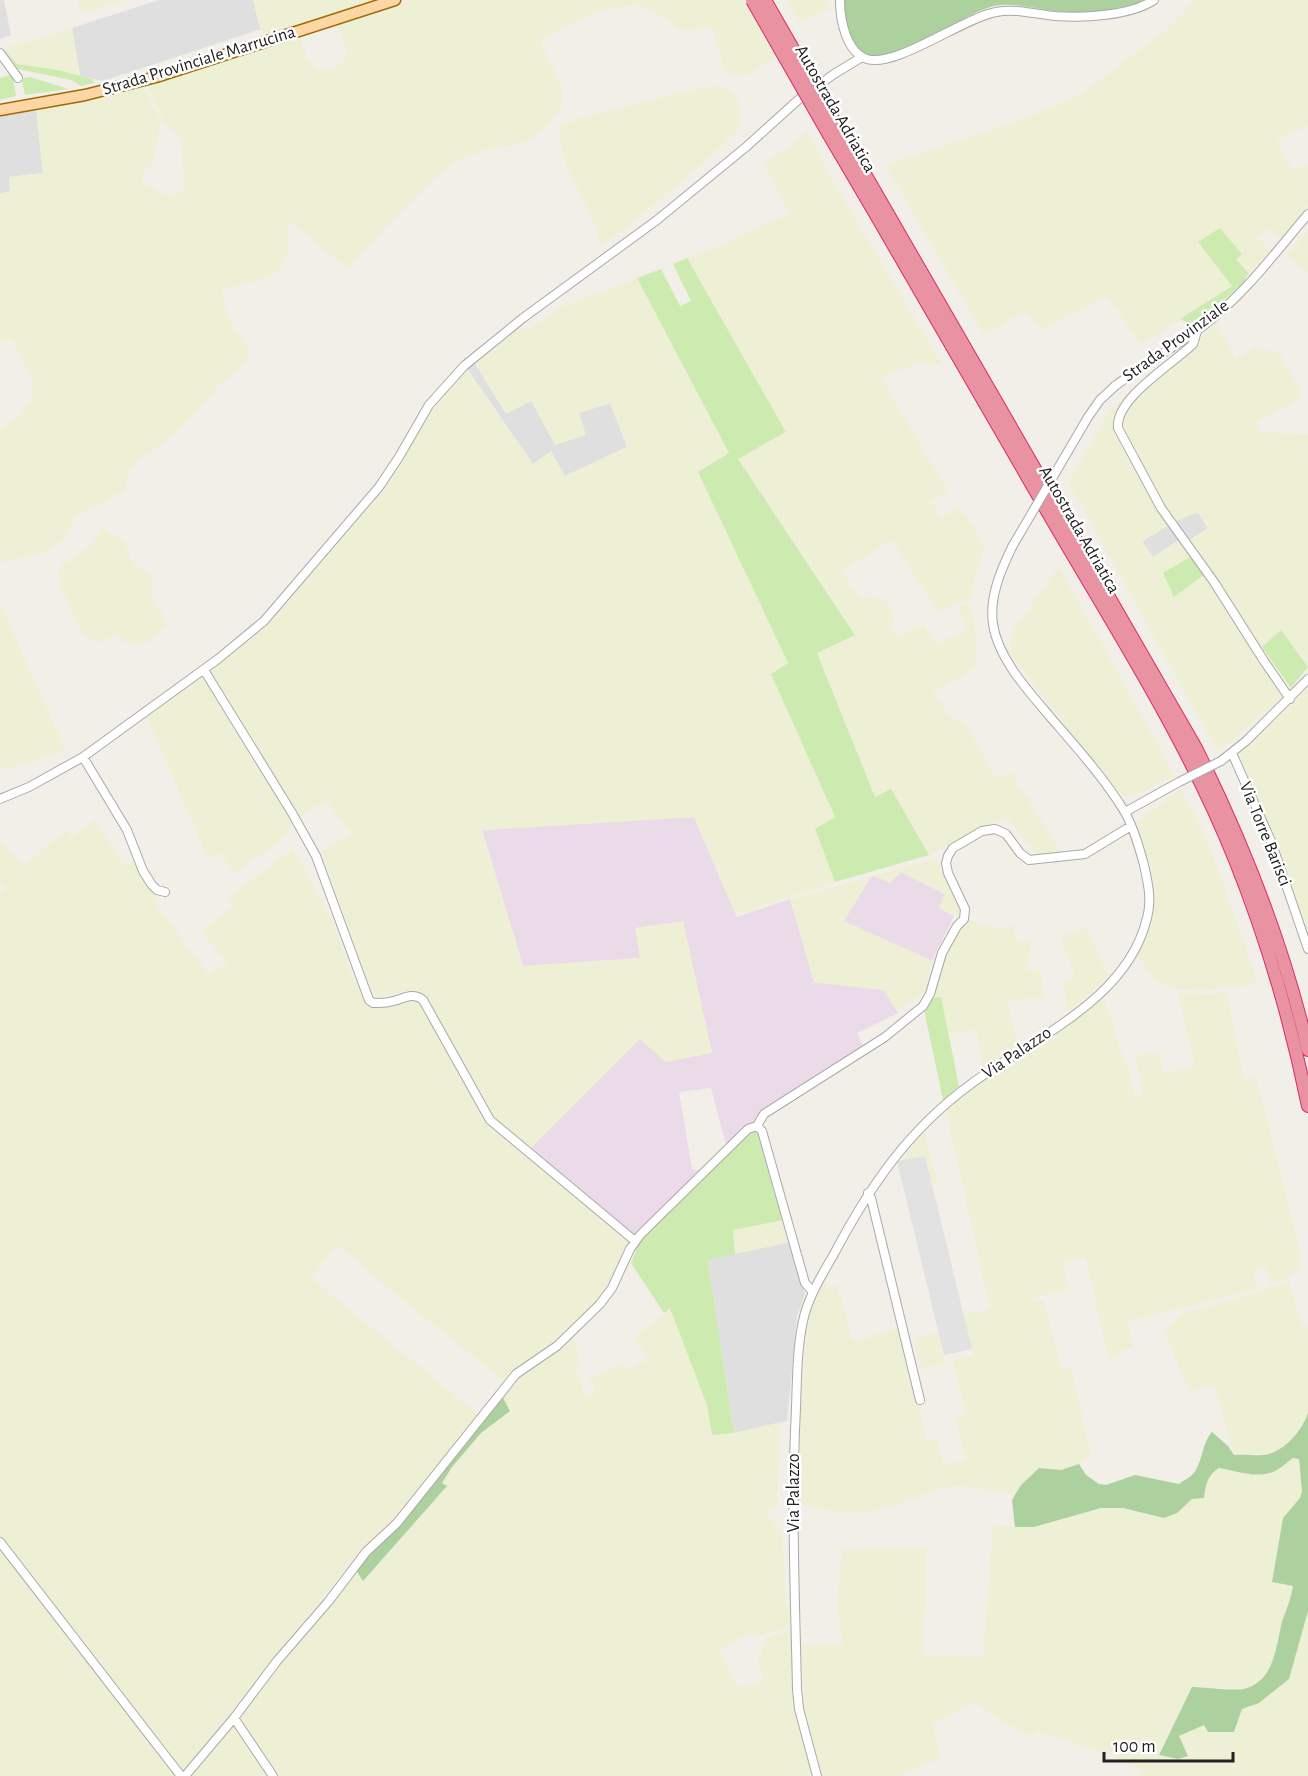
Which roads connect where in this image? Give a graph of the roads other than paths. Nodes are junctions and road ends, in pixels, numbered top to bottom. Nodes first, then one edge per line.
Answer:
1 (395, 0) edge
2 (752, 0) edge
3 (765, 0) edge
4 (840, 0) edge
5 (1154, 0) edge
6 (0, 53) edge
7 (862, 57) junction
8 (18, 78) dead end
9 (0, 110) edge
10 (834, 132) junction
11 (1308, 214) edge
12 (1197, 331) junction
13 (1115, 386) joint
14 (204, 670) junction
15 (1308, 679) edge
16 (1290, 699) junction
17 (1232, 753) junction
18 (83, 757) junction
19 (0, 799) edge
20 (1125, 812) junction
21 (1131, 826) junction
22 (165, 892) dead end
23 (1308, 949) edge
24 (1308, 1050) edge
25 (1308, 1106) edge
26 (757, 1126) junction
27 (868, 1193) junction
28 (635, 1241) junction
29 (813, 1292) junction
30 (920, 1400) dead end
31 (0, 1542) edge
32 (234, 1718) junction
33 (183, 1776) edge
34 (273, 1776) edge
35 (817, 1776) edge

1 - 9 main road, Strada Provinciale Marrucina
2 - 10 highway, Autostrada Adriatica, bridge
3 - 10 highway, Autostrada Adriatica, bridge
4 - 7 street
5 - 7 street
6 - 8 street
7 - 14 street
10 - 24 highway, Autostrada Adriatica
10 - 25 highway, Autostrada Adriatica
11 - 12 street, Strada Provinziale
12 - 13 street, Strada Provinziale
12 - 16 street
13 - 20 street, Via Palazzo, bridge
14 - 18 street
14 - 28 street
15 - 16 street
16 - 17 street
17 - 20 street, bridge
17 - 23 street, Via Torre Barisci
18 - 19 street
18 - 22 street
20 - 21 street, Via Palazzo
21 - 26 street
21 - 27 street, Via Palazzo
26 - 28 street
26 - 29 street
27 - 29 street, Via Palazzo
27 - 30 street
28 - 32 street
29 - 35 street, Via Palazzo
31 - 33 street
32 - 33 street
32 - 34 street

